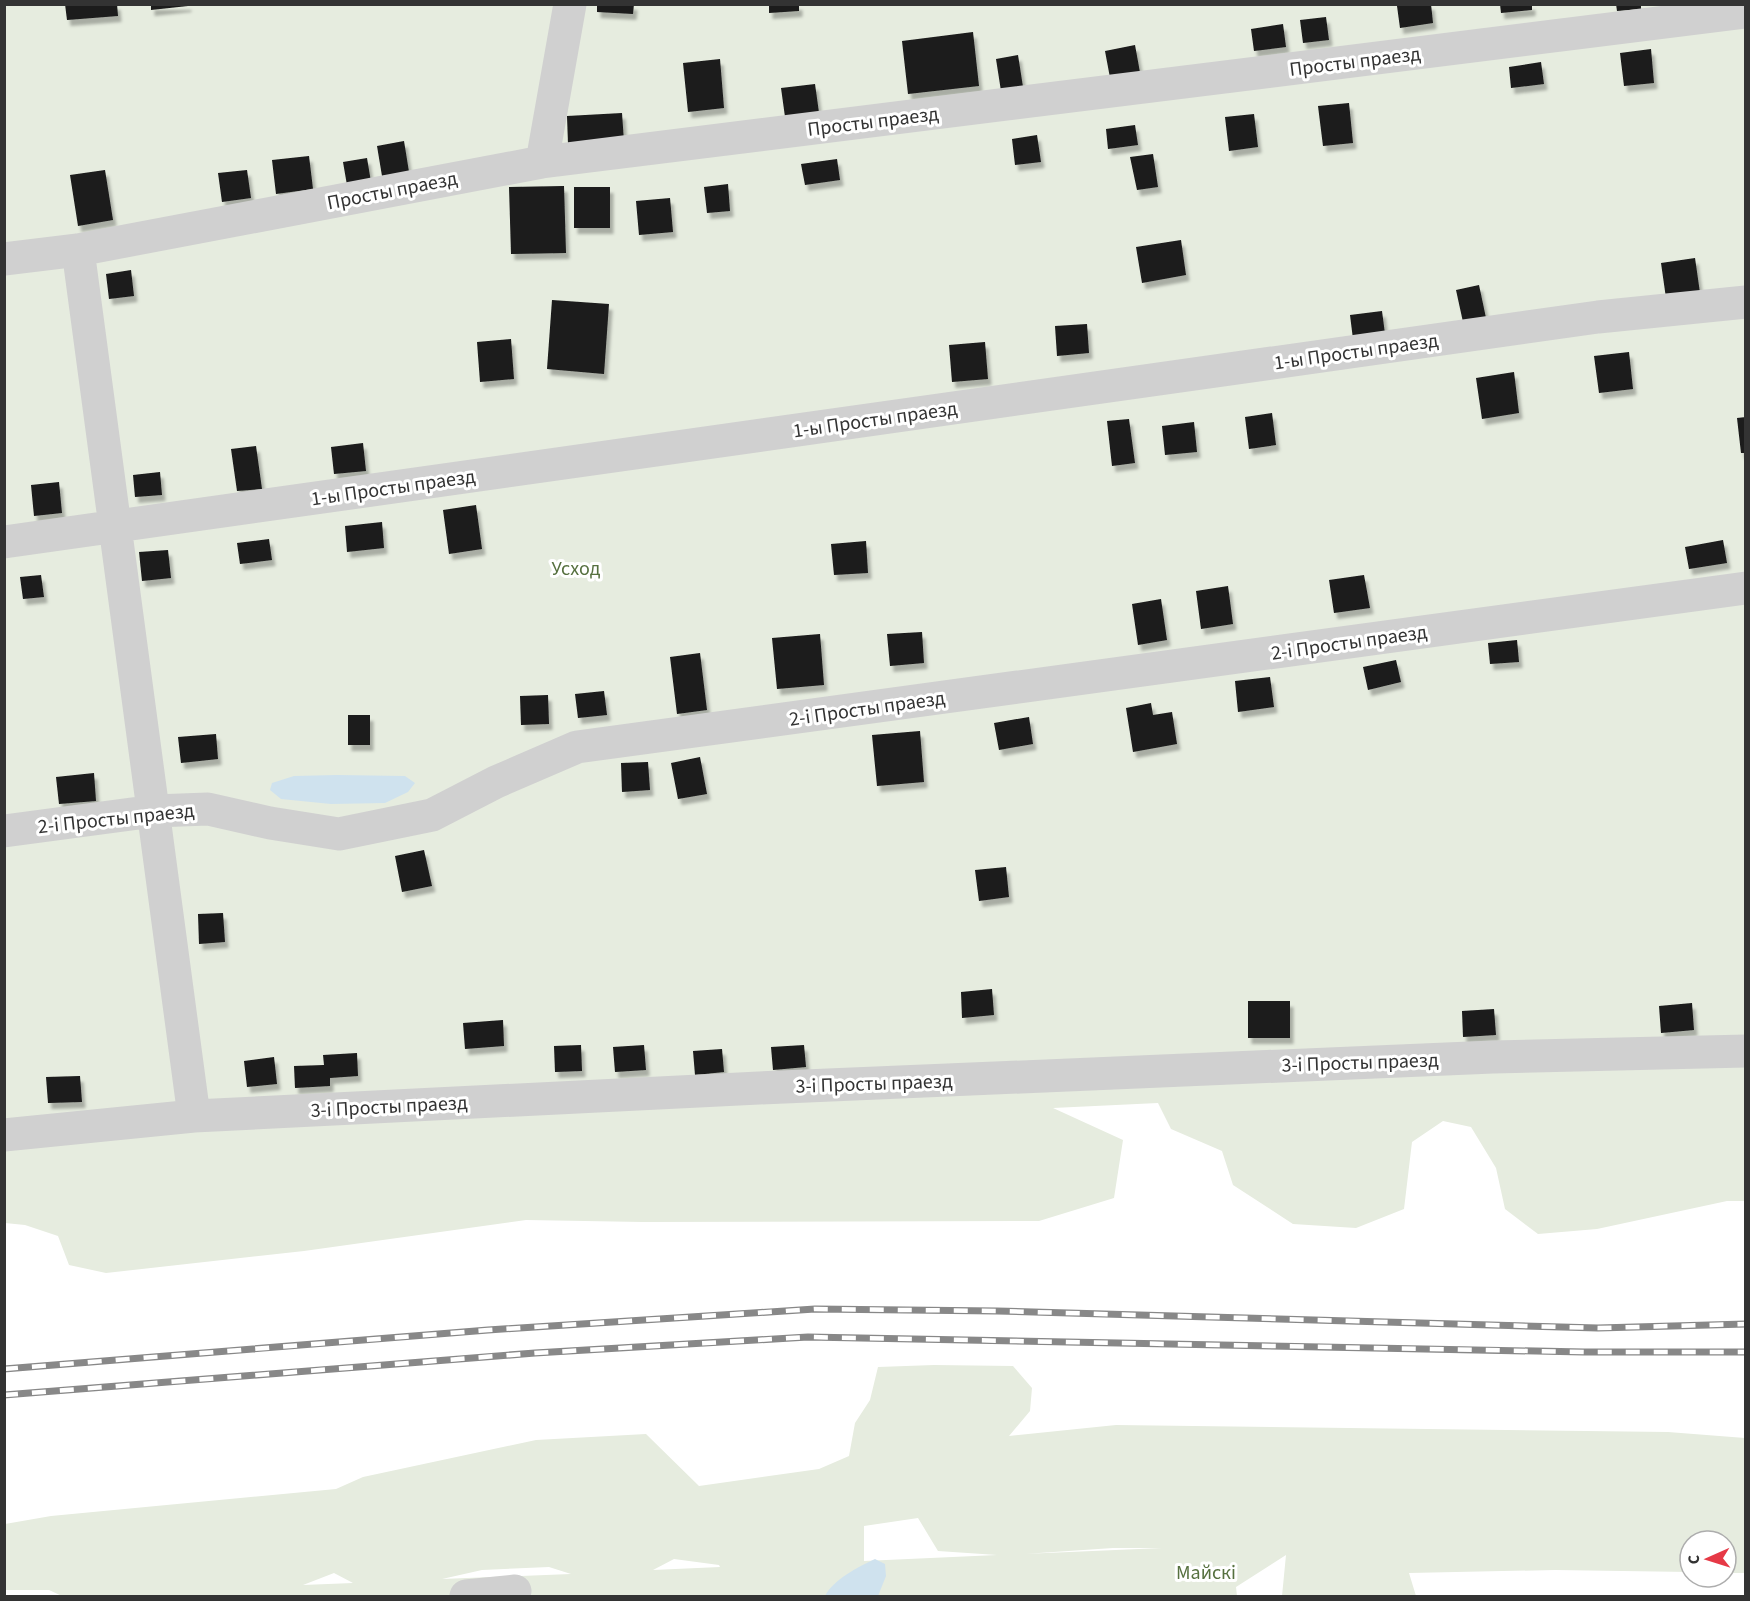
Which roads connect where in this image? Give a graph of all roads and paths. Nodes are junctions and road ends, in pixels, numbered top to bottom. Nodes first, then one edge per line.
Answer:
1 (570, 4) edge
2 (1746, 12) edge
3 (542, 162) junction
4 (78, 250) junction
5 (4, 259) edge
6 (1746, 302) edge
7 (116, 526) junction
8 (4, 542) edge
9 (1746, 588) edge
10 (154, 811) junction
11 (4, 831) edge
12 (1746, 1051) edge
13 (194, 1116) junction
14 (4, 1136) edge
15 (515, 1591) dead end
16 (466, 1596) edge

1 - 3 lane
2 - 3 lane, Просты праезд
3 - 4 lane, Просты праезд
4 - 5 lane, Просты праезд
4 - 7 lane
6 - 7 lane, 1-ы Просты праезд
7 - 8 lane, 1-ы Просты праезд
7 - 10 lane
9 - 10 lane, 2-і Просты праезд
10 - 11 lane, 2-і Просты праезд
10 - 13 lane
12 - 13 lane, 3-і Просты праезд
13 - 14 lane, 3-і Просты праезд
15 - 16 lane

